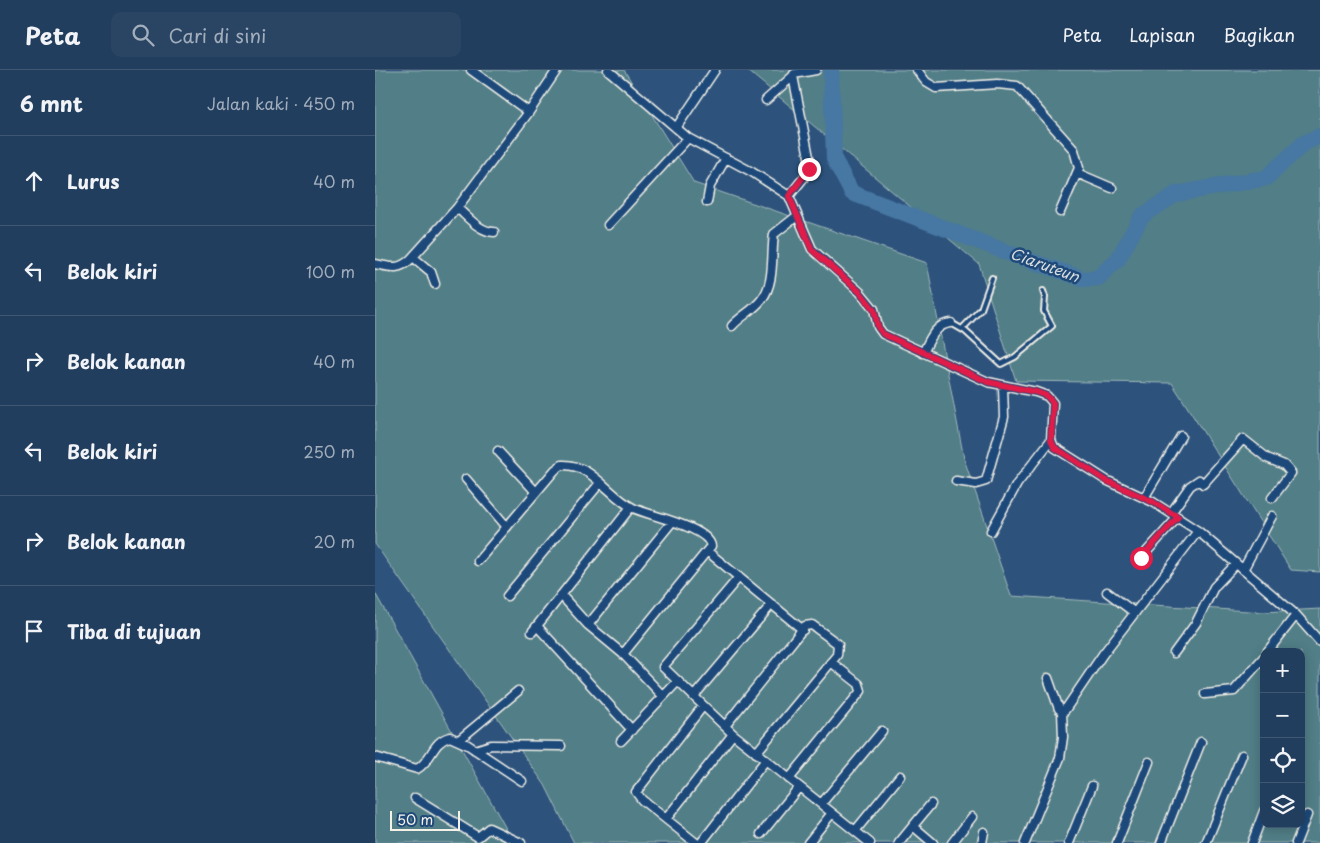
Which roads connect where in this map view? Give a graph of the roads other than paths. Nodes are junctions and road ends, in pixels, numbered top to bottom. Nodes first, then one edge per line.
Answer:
1 (471, 70) edge
2 (557, 70) edge
3 (608, 70) edge
4 (715, 70) edge
5 (816, 70) edge
6 (917, 70) edge
7 (792, 73) edge
8 (766, 100) dead end
9 (529, 112) junction
10 (676, 128) junction
11 (689, 138) junction
12 (726, 158) junction
13 (1077, 173) junction
14 (1111, 188) dead end
15 (789, 196) junction
16 (707, 202) dead end
17 (457, 208) junction
18 (1060, 212) dead end
19 (797, 216) junction
20 (608, 225) dead end
21 (494, 232) dead end
22 (413, 257) junction
23 (375, 264) edge
24 (992, 278) dead end
25 (435, 284) dead end
26 (1043, 291) dead end
27 (951, 323) joint
28 (732, 326) dead end
29 (962, 329) junction
30 (923, 353) junction
31 (1003, 386) junction
32 (1181, 436) dead end
33 (1051, 440) junction
34 (498, 451) dead end
35 (466, 479) dead end
36 (956, 481) dead end
37 (600, 483) junction
38 (536, 492) junction
39 (1144, 498) junction
40 (1272, 498) dead end
41 (631, 507) junction
42 (1175, 515) junction
43 (1272, 516) dead end
44 (672, 522) junction
45 (507, 527) junction
46 (991, 531) dead end
47 (1198, 531) junction
48 (707, 551) junction
49 (1141, 558) dead end
50 (478, 561) dead end
51 (1236, 564) junction
52 (1243, 570) junction
53 (739, 577) junction
54 (1107, 592) dead end
55 (561, 595) junction
56 (507, 596) dead end
57 (771, 605) junction
58 (1135, 612) junction
59 (1296, 615) junction
60 (588, 626) junction
61 (803, 630) junction
62 (1320, 642) edge
63 (1270, 648) edge
64 (1174, 653) dead end
65 (623, 654) junction
66 (831, 662) junction
67 (1260, 662) edge
68 (1048, 678) dead end
69 (677, 681) junction
70 (518, 691) dead end
71 (1205, 694) dead end
72 (663, 696) junction
73 (694, 696) junction
74 (703, 706) junction
75 (1062, 711) junction
76 (725, 726) junction
77 (631, 730) junction
78 (882, 731) dead end
79 (733, 734) junction
80 (459, 740) junction
81 (621, 741) dead end
82 (1201, 742) dead end
83 (561, 746) dead end
84 (475, 750) junction
85 (756, 753) junction
86 (1241, 755) dead end
87 (375, 757) edge
88 (765, 761) junction
89 (1149, 762) dead end
90 (900, 776) dead end
91 (789, 779) junction
92 (522, 781) dead end
93 (1092, 786) dead end
94 (799, 787) junction
95 (415, 798) dead end
96 (821, 804) junction
97 (931, 804) dead end
98 (832, 813) junction
99 (1307, 815) dead end
100 (972, 817) dead end
101 (666, 819) junction
102 (1260, 822) edge
103 (913, 826) junction
104 (855, 831) junction
105 (984, 832) dead end
106 (761, 834) dead end
107 (866, 842) edge
108 (521, 843) edge
109 (696, 843) edge
110 (701, 843) edge
111 (808, 843) edge
112 (899, 843) edge
113 (933, 843) edge
114 (952, 843) edge
115 (982, 843) edge
116 (1025, 843) edge
117 (1069, 843) edge
118 (1117, 843) edge
119 (1161, 843) edge
120 (1206, 843) edge
121 (1252, 843) edge
122 (1296, 843) edge

1 - 9 street
2 - 9 street
3 - 10 street
4 - 10 street
5 - 7 street
6 - 13 street
7 - 8 street
7 - 15 street
9 - 17 street
10 - 11 street
11 - 12 street
11 - 20 street
12 - 15 street
12 - 16 street
13 - 14 street
13 - 18 street
15 - 19 street
17 - 21 street
17 - 22 street
19 - 28 street
19 - 30 street
22 - 23 street
22 - 25 street
24 - 29 lane
26 - 29 lane
27 - 29 lane
27 - 30 street
30 - 31 street
31 - 33 street
31 - 36 street
32 - 39 street
33 - 39 street
33 - 46 street
34 - 38 street
35 - 45 street
37 - 38 street
37 - 41 street
37 - 56 street
38 - 45 street
39 - 42 street
40 - 42 street
41 - 44 street
41 - 55 street
42 - 47 street
42 - 49 street
43 - 52 street
44 - 48 street
44 - 60 street
45 - 50 street
47 - 51 street
47 - 58 street
48 - 53 street
48 - 65 street
51 - 52 street
51 - 64 street
52 - 59 street
53 - 57 street
53 - 69 street
54 - 58 street
55 - 60 street
55 - 77 street
57 - 61 street
57 - 73 street
58 - 75 street
59 - 62 street
59 - 63 street
60 - 65 street
61 - 66 street
61 - 76 street
65 - 72 street
66 - 85 street
66 - 91 street
67 - 71 street
68 - 75 street
69 - 72 street
69 - 73 street
70 - 80 street
72 - 77 street
73 - 74 street
74 - 76 street
74 - 101 street
75 - 116 street
76 - 79 street
77 - 81 street
78 - 96 street
79 - 85 street
79 - 101 street
80 - 84 street
80 - 87 street
82 - 119 street
83 - 84 street
84 - 92 street
85 - 88 street
86 - 120 street
88 - 91 street
88 - 110 street
89 - 118 street
90 - 104 street
91 - 94 street
93 - 117 street
94 - 96 street
94 - 106 street
95 - 108 street
96 - 98 street
97 - 103 street
98 - 104 street
98 - 111 street
99 - 122 street
100 - 114 street
101 - 109 street
102 - 121 street
103 - 112 street
103 - 113 street
104 - 107 street
105 - 115 street

